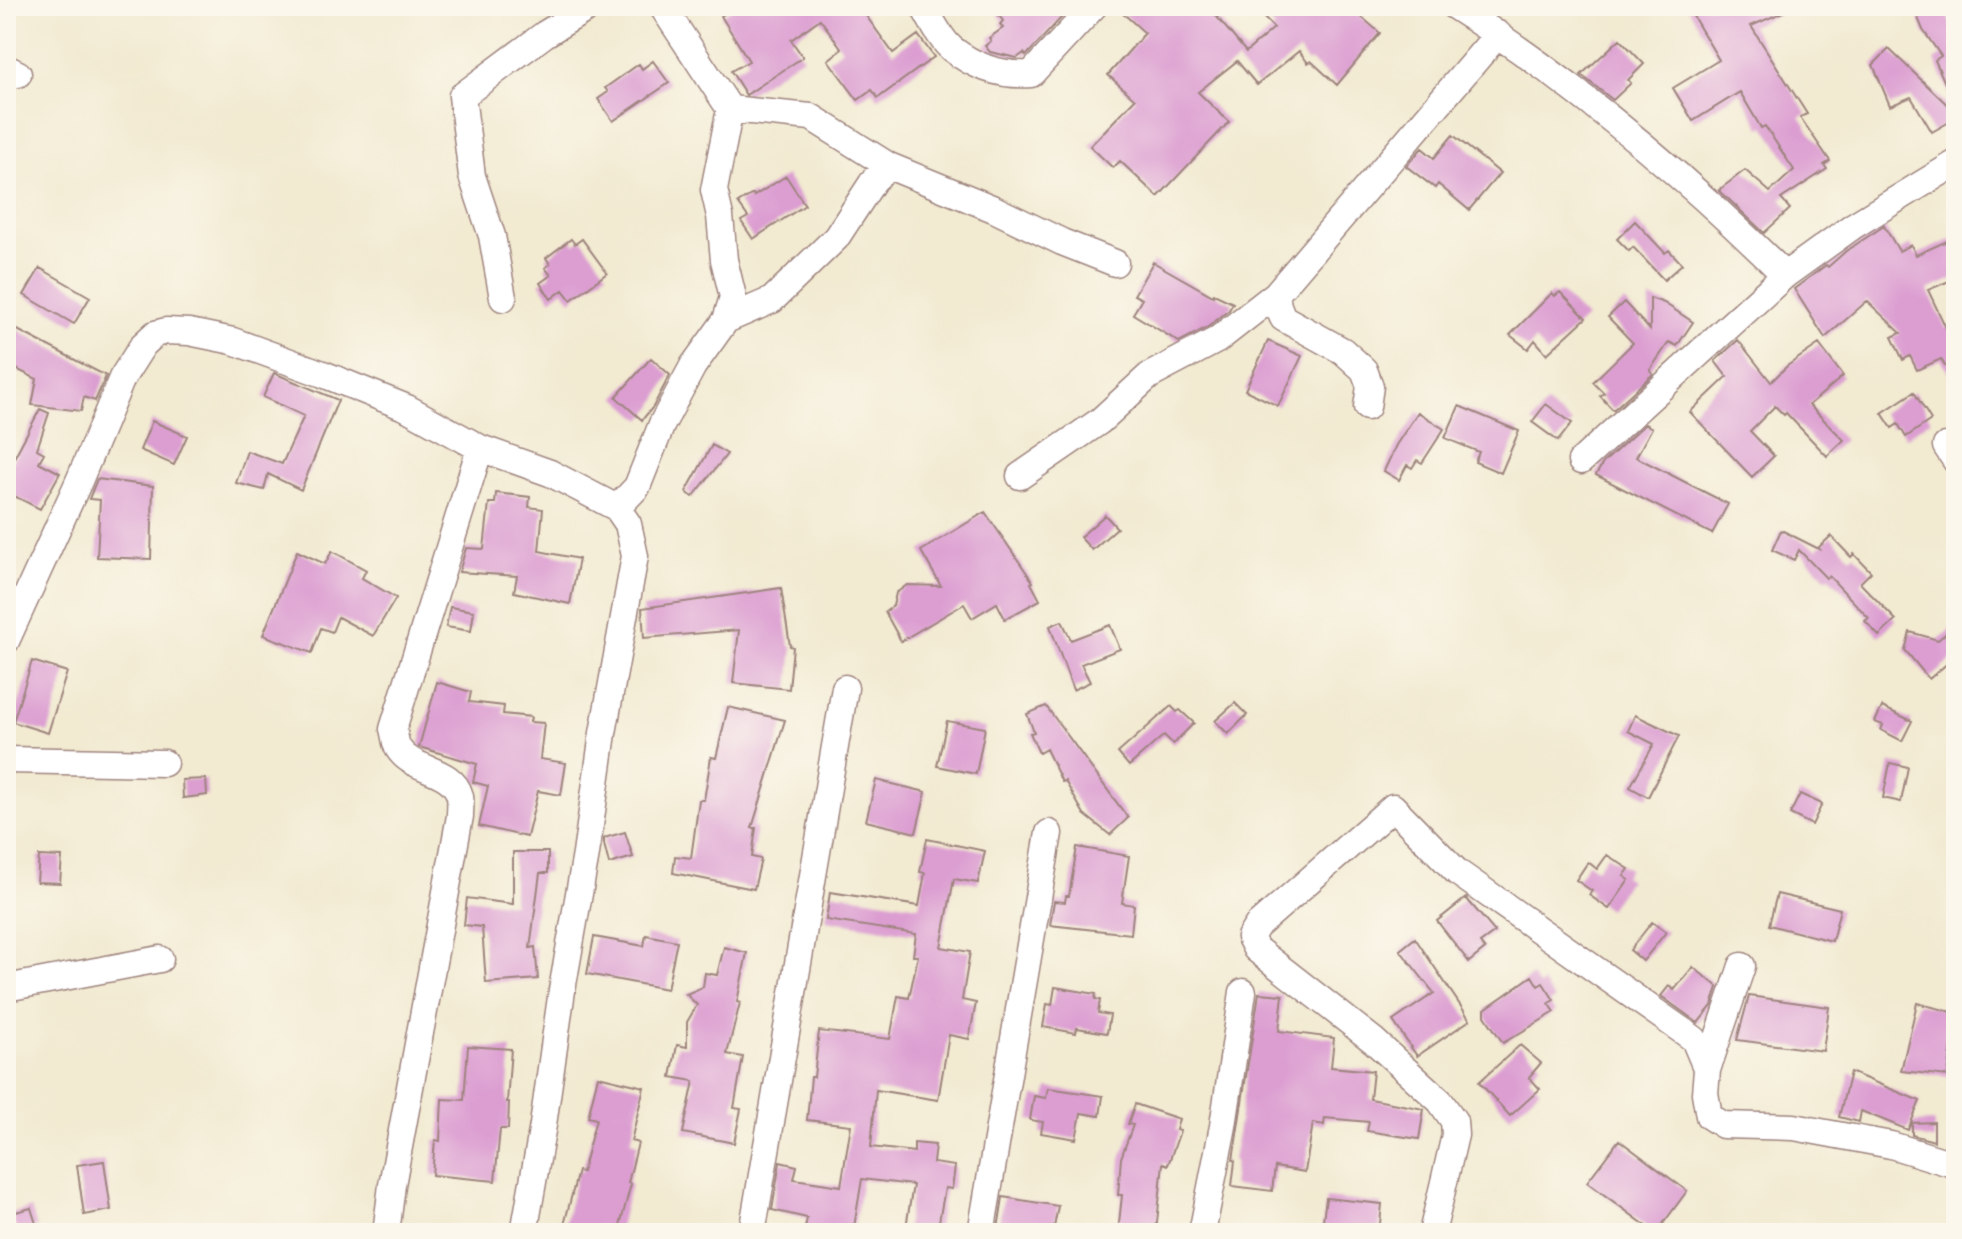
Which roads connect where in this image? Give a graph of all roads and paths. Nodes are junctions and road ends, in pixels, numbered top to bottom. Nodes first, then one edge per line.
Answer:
1 (591, 6) edge
2 (662, 6) edge
3 (923, 6) edge
4 (1094, 6) edge
5 (1454, 6) edge
6 (1498, 34) junction
7 (730, 109) junction
8 (1956, 163) edge
9 (889, 166) junction
10 (1115, 263) dead end
11 (1785, 275) junction
12 (1276, 294) junction
13 (503, 298) dead end
14 (726, 320) junction
15 (1367, 407) dead end
16 (480, 448) junction
17 (1581, 461) dead end
18 (1020, 476) dead end
19 (617, 508) junction
20 (6, 641) edge
21 (845, 688) dead end
22 (6, 760) edge
23 (164, 763) dead end
24 (1049, 833) dead end
25 (160, 959) dead end
26 (1742, 966) dead end
27 (6, 988) edge
28 (1243, 992) dead end
29 (1707, 1070) junction
30 (1956, 1165) edge
31 (386, 1233) edge
32 (524, 1233) edge
33 (752, 1233) edge
34 (981, 1233) edge
35 (1202, 1233) edge
36 (1432, 1233) edge

1 - 13 street
2 - 7 street
3 - 4 street
5 - 6 street
6 - 11 street
6 - 12 street
7 - 9 street
7 - 14 street
8 - 11 street
9 - 10 street
9 - 14 street
11 - 17 street
12 - 15 street
12 - 18 street
14 - 19 street
16 - 19 street
16 - 20 street
16 - 31 street
19 - 32 street
21 - 33 street
22 - 23 street
24 - 34 street
25 - 27 street
26 - 29 street
28 - 35 street
29 - 30 street
29 - 36 street

